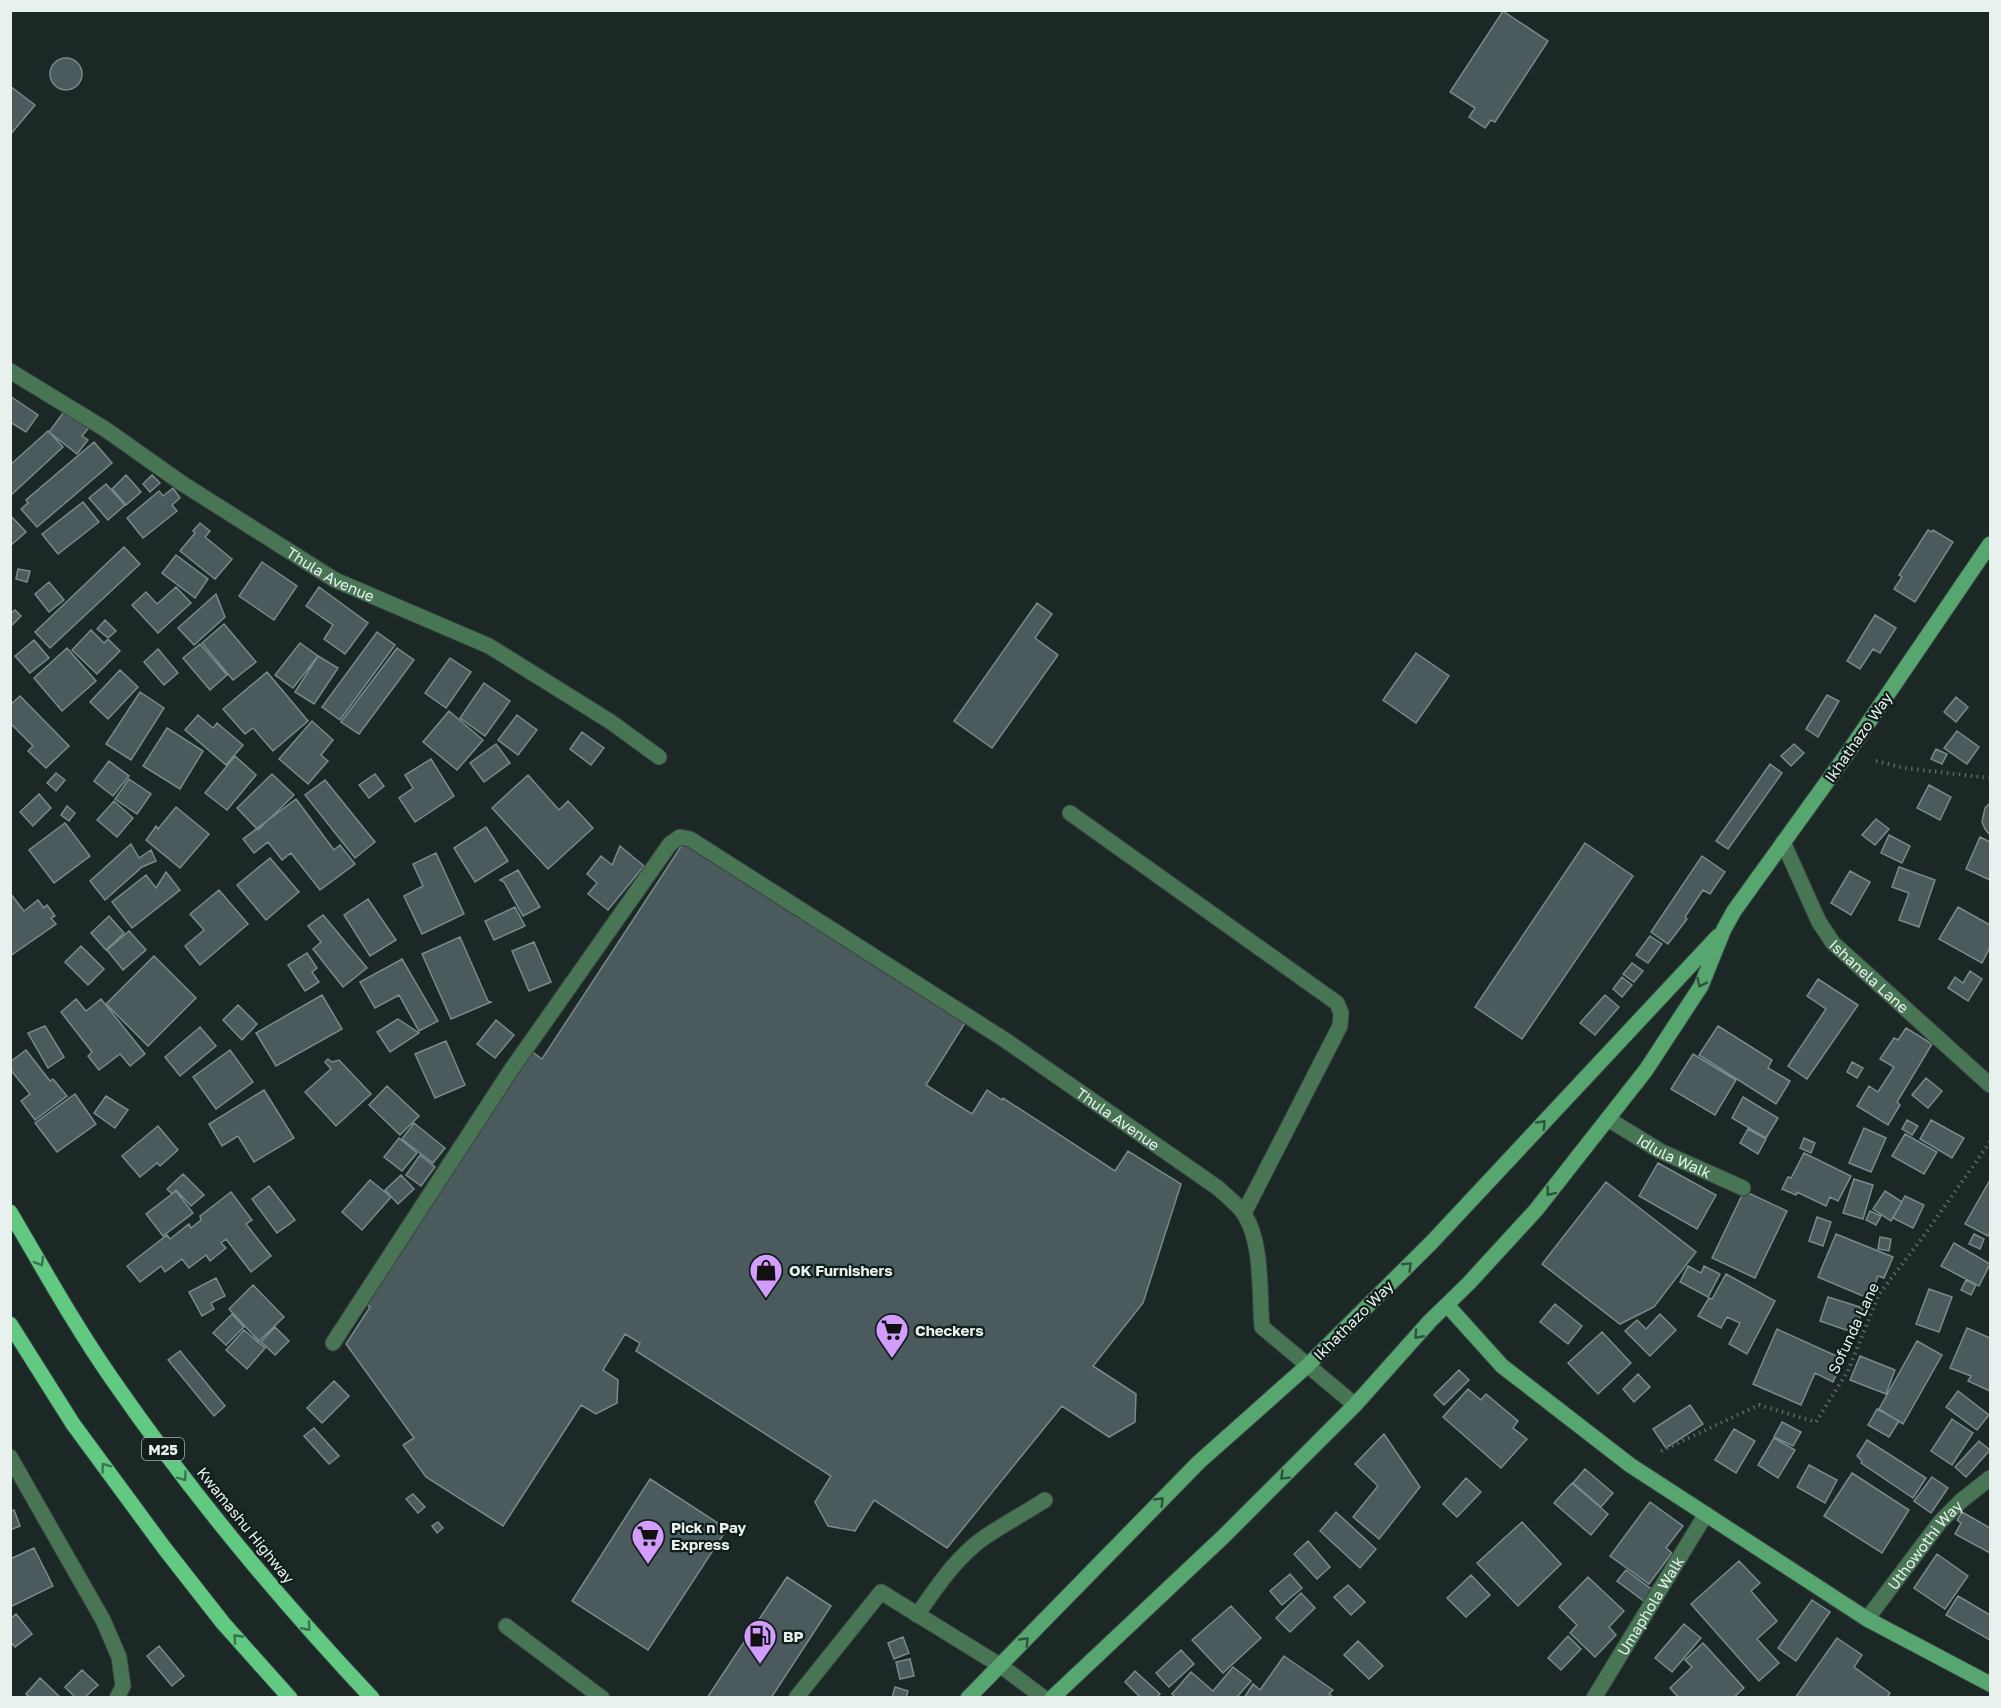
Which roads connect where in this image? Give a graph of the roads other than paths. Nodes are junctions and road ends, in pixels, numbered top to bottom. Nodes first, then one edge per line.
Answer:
1 (10, 371) edge
2 (1990, 544) edge
3 (659, 757) dead end
4 (1070, 813) dead end
5 (1783, 842) junction
6 (1724, 929) junction
7 (1990, 1085) edge
8 (1608, 1119) junction
9 (1743, 1188) dead end
10 (10, 1212) edge
11 (1244, 1213) junction
12 (1447, 1305) junction
13 (10, 1324) edge
14 (333, 1343) dead end
15 (1307, 1366) junction
16 (1355, 1405) junction
17 (10, 1457) edge
18 (1990, 1478) edge
19 (1045, 1500) dead end
20 (1707, 1514) junction
21 (917, 1615) junction
22 (1867, 1619) junction
23 (506, 1626) dead end
24 (1001, 1666) junction
25 (1990, 1684) edge
26 (117, 1698) edge
27 (290, 1698) edge
28 (372, 1698) edge
29 (602, 1698) edge
30 (796, 1698) edge
31 (968, 1698) edge
32 (1044, 1698) edge
33 (1052, 1698) edge
34 (1594, 1698) edge

1 - 3 street, Thula Avenue
2 - 5 street, Ikhathazo Way
4 - 11 street
5 - 6 street, Ikhathazo Way
5 - 7 street, Ishanela Lane
6 -> 8 street, Ikhathazo Way
15 -> 6 street, Ikhathazo Way
8 - 9 street, Idlula Walk
8 -> 12 street, Ikhathazo Way
10 -> 28 main road, Kwamashu Highway / M25
11 - 14 street, Thula Avenue
11 - 15 street, Thula Avenue
12 -> 16 street, Ikhathazo Way
12 - 20 street
27 -> 13 main road
15 - 16 street, Thula Avenue
24 -> 15 street, Ikhathazo Way
16 -> 33 street, Ikhathazo Way
17 - 26 street
18 - 22 street, Uthowothi Way
19 - 21 street
20 - 22 street
20 - 34 street, Umaphola Walk
21 - 24 street
21 - 30 street
22 - 25 street
23 - 29 street
24 - 31 street, Ikhathazo Way
24 - 32 street

